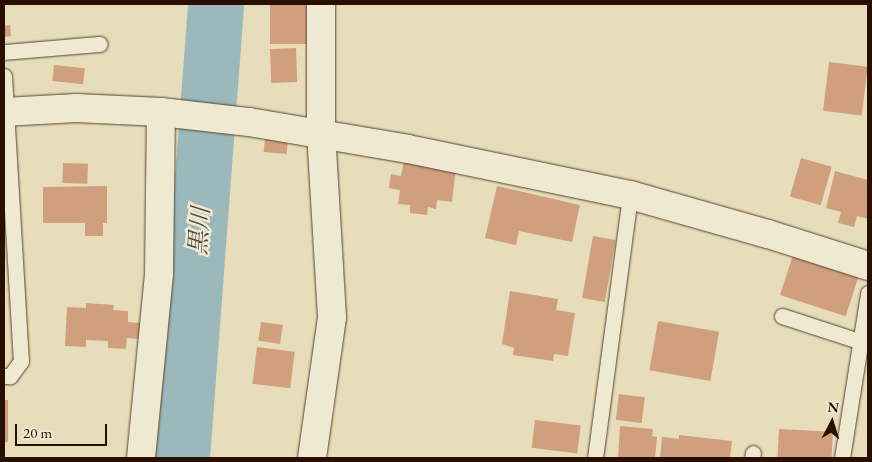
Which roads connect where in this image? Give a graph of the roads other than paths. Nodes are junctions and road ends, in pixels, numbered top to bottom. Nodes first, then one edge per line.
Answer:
1 (322, 4) edge
2 (100, 44) dead end
3 (4, 52) edge
4 (4, 76) edge
5 (6, 112) edge
6 (161, 112) junction
7 (321, 134) junction
8 (630, 194) junction
9 (868, 266) edge
10 (868, 293) edge
11 (782, 316) dead end
12 (864, 343) edge
13 (4, 376) edge
14 (141, 458) edge
15 (312, 458) edge
16 (595, 458) edge
17 (842, 458) edge

1 - 7 street
2 - 3 lane
4 - 5 lane
5 - 6 street
5 - 13 lane
6 - 7 street
6 - 14 street
7 - 8 street
7 - 15 street
8 - 9 street
8 - 16 lane
10 - 12 lane
11 - 12 lane
12 - 17 lane

